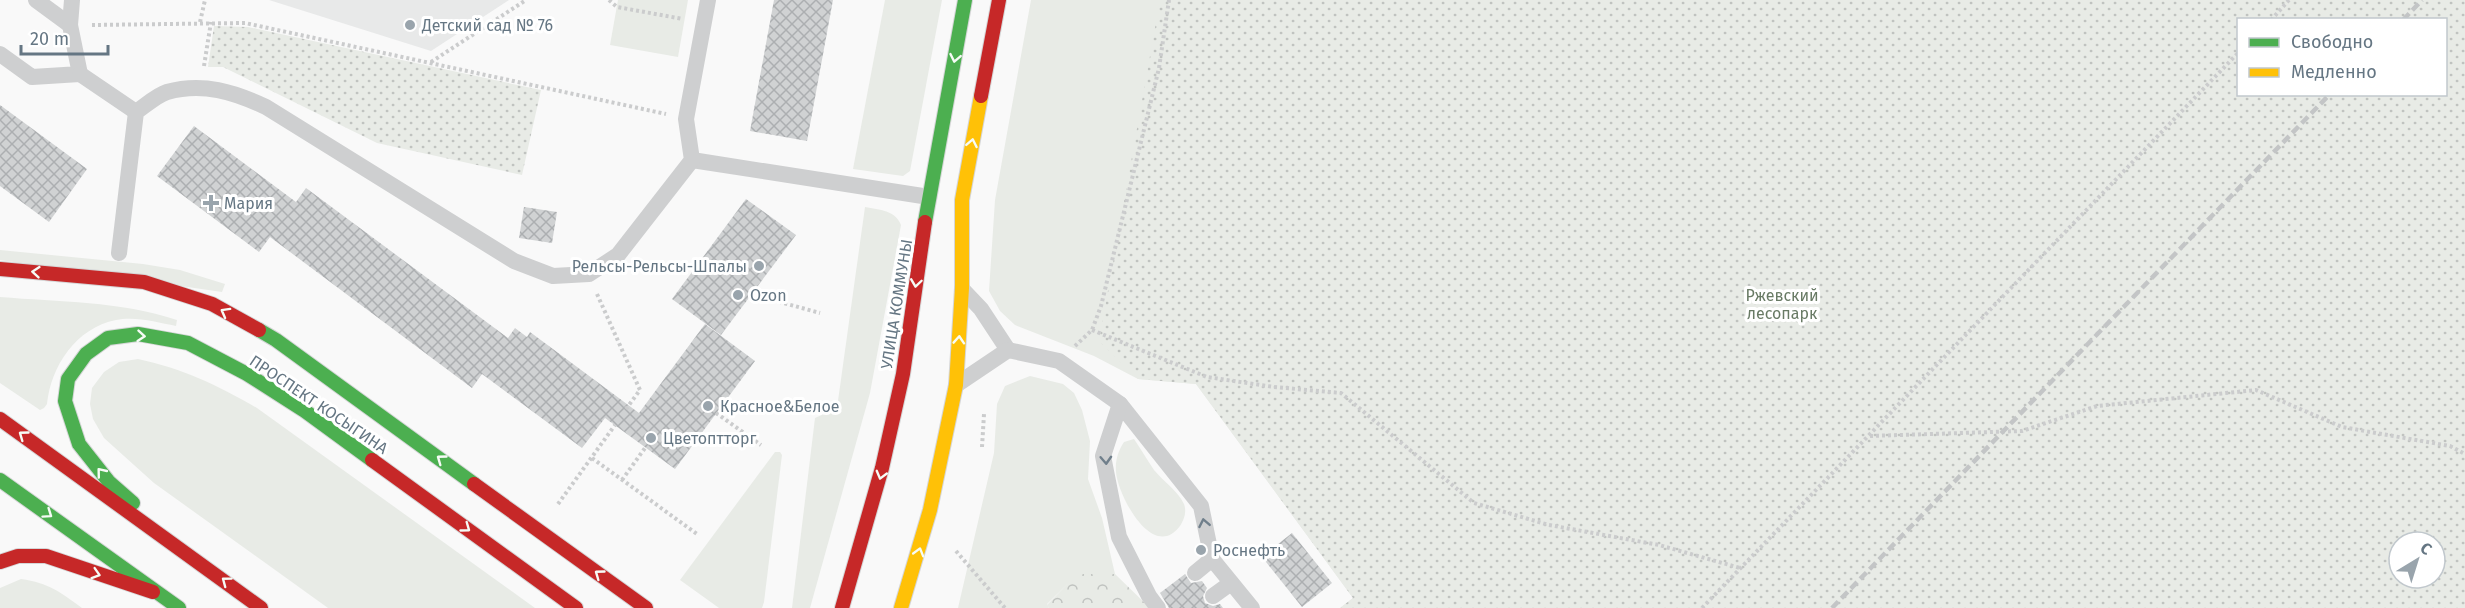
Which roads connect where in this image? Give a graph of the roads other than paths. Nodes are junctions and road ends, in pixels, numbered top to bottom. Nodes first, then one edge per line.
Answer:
1 (36, 0) edge
2 (72, 0) edge
3 (708, 0) edge
4 (965, 0) edge
5 (999, 0) edge
6 (70, 25) junction
7 (0, 54) edge
8 (80, 74) junction
9 (136, 112) junction
10 (693, 160) junction
11 (928, 197) junction
12 (119, 253) dead end
13 (0, 269) edge
14 (962, 288) junction
15 (1008, 350) junction
16 (956, 385) junction
17 (1120, 404) junction
18 (0, 418) edge
19 (0, 480) edge
20 (190, 554) junction
21 (1212, 558) junction
22 (0, 562) edge
23 (1195, 573) dead end
24 (1231, 583) junction
25 (162, 595) junction
26 (1213, 596) dead end
27 (1159, 604) edge
28 (1248, 607) edge
29 (179, 608) edge
30 (261, 608) edge
31 (576, 608) edge
32 (646, 608) edge
33 (842, 608) edge
34 (902, 608) edge

1 - 6 lane
2 - 6 lane
3 - 10 lane
4 -> 11 main road, УЛИЦА КОММУНЫ
14 -> 5 main road
6 - 8 lane
7 - 8 lane
8 - 9 lane
9 - 10 lane
9 - 12 lane
10 - 11 lane
11 -> 33 main road, УЛИЦА КОММУНЫ
32 -> 13 main road, ПРОСПЕКТ КОСЫГИНА
14 - 15 lane
16 -> 14 main road
15 - 16 lane
15 - 17 lane
34 -> 16 main road
21 -> 17 lane
17 -> 27 lane
20 -> 18 main road, ПРОСПЕКТ КОСЫГИНА
19 -> 25 main road
30 -> 20 main road, ПРОСПЕКТ КОСЫГИНА
20 -> 31 main road, ПРОСПЕКТ КОСЫГИНА
21 - 23 lane
21 - 24 lane
22 -> 25 main road
24 - 26 lane
24 - 28 lane
25 - 29 main road

